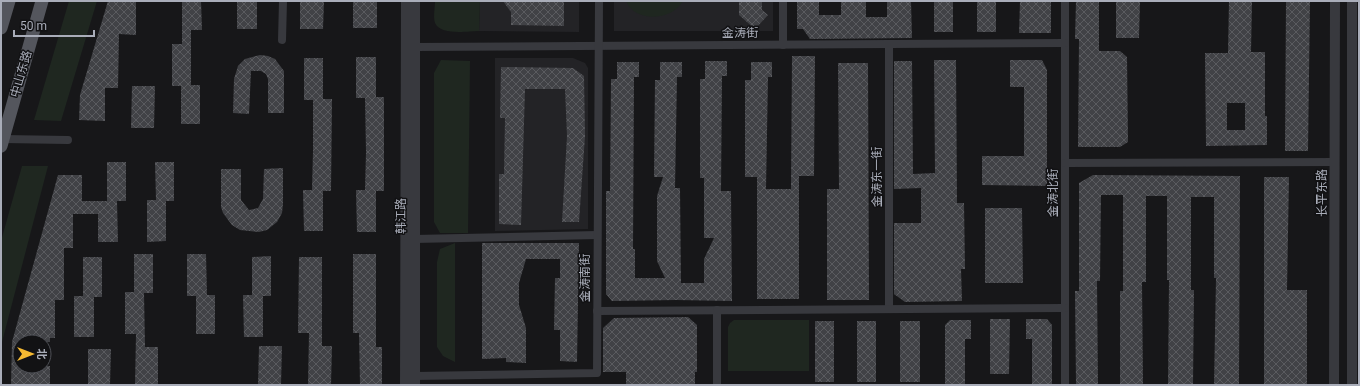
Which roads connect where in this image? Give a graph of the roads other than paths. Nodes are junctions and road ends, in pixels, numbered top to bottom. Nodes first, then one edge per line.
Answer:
1 (9, 1) edge
2 (42, 1) edge
3 (282, 1) edge
4 (406, 1) edge
5 (415, 1) edge
6 (598, 1) edge
7 (783, 1) edge
8 (1065, 1) edge
9 (1335, 1) edge
10 (1352, 1) edge
11 (1, 28) edge
12 (282, 40) dead end
13 (1065, 43) junction
14 (889, 44) junction
15 (783, 45) junction
16 (598, 46) junction
17 (410, 47) junction
18 (1356, 139) edge
19 (68, 140) dead end
20 (2, 143) edge
21 (1065, 162) junction
22 (1335, 162) junction
23 (598, 235) junction
24 (414, 239) junction
25 (1065, 308) junction
26 (889, 309) junction
27 (717, 310) junction
28 (598, 311) junction
29 (415, 381) edge
30 (405, 385) edge
31 (717, 385) edge
32 (1065, 385) edge
33 (1334, 385) edge
34 (1352, 385) edge

1 - 11 main road
2 - 20 main road, 中山东路
3 - 12 street
4 - 17 street, 韩江路
5 - 17 street, 韩江路
6 - 16 street, 金涛南街
7 - 15 street
8 - 13 street, 金涛北街
9 - 22 street, 长平东路
10 - 18 street
13 - 14 street, 金涛街
13 - 21 street, 金涛北街
14 - 15 street, 金涛街
14 - 26 street, 金涛东一街
15 - 16 street, 金涛街
16 - 17 street, 金涛街
16 - 23 street, 金涛南街
17 - 24 street, 韩江路
17 - 30 street, 韩江路
18 - 34 street
19 - 20 street
21 - 22 street
21 - 25 street, 金涛北街
22 - 33 street, 长平东路
23 - 24 street
23 - 28 street, 金涛南街
24 - 29 street, 韩江路
25 - 26 street
25 - 32 street, 金涛北街
26 - 27 street
27 - 28 street
27 - 31 street
28 - 29 street, 金涛南街

